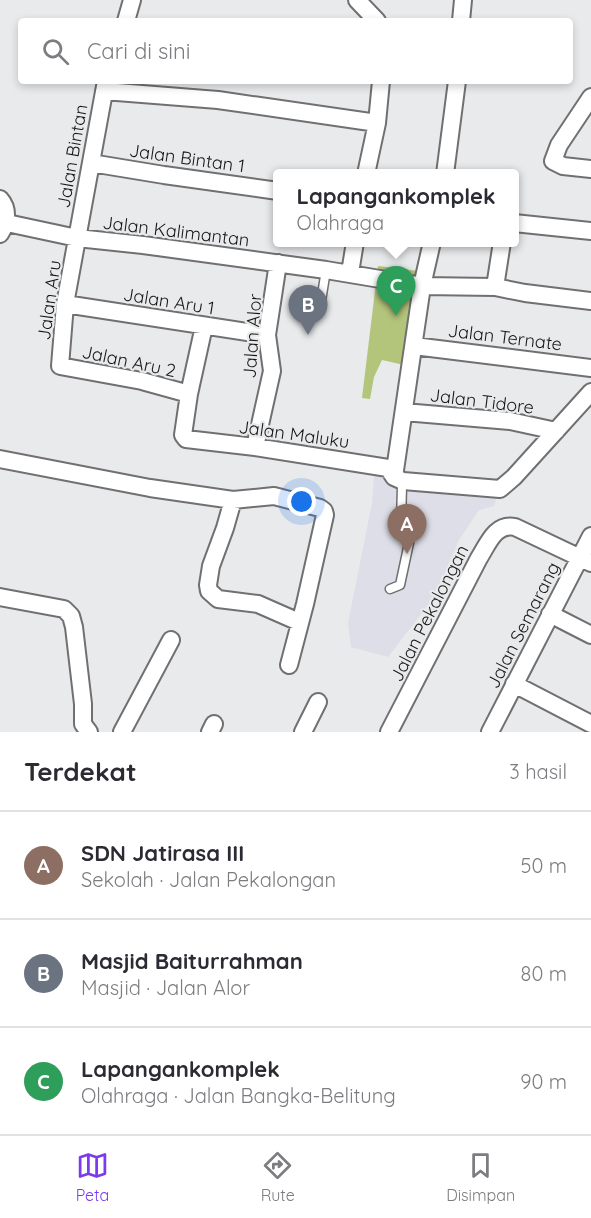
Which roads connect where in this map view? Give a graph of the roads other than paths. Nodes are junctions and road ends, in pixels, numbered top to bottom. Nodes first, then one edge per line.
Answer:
1 (132, 0) edge
2 (357, 0) edge
3 (463, 0) edge
4 (127, 18) edge
5 (374, 18) edge
6 (461, 18) edge
7 (381, 84) edge
8 (457, 84) edge
9 (105, 86) edge
10 (591, 97) edge
11 (377, 123) junction
12 (91, 163) junction
13 (591, 168) edge
14 (367, 169) edge
15 (446, 169) edge
16 (273, 190) edge
17 (0, 199) edge
18 (519, 224) edge
19 (3, 229) edge
20 (591, 231) edge
21 (78, 238) junction
22 (354, 247) edge
23 (431, 247) edge
24 (501, 247) edge
25 (278, 263) junction
26 (326, 270) junction
27 (350, 273) junction
28 (422, 285) junction
29 (495, 287) junction
30 (591, 301) edge
31 (65, 304) junction
32 (320, 307) dead end
33 (204, 326) junction
34 (267, 335) junction
35 (414, 346) junction
36 (60, 366) joint
37 (591, 368) edge
38 (591, 392) edge
39 (189, 394) junction
40 (404, 412) junction
41 (556, 431) junction
42 (255, 447) junction
43 (0, 459) edge
44 (394, 477) junction
45 (233, 500) junction
46 (591, 536) edge
47 (585, 560) edge
48 (390, 589) dead end
49 (0, 597) edge
50 (550, 614) junction
51 (300, 622) junction
52 (591, 635) edge
53 (171, 639) dead end
54 (289, 665) dead end
55 (514, 684) junction
56 (318, 702) dead end
57 (591, 724) edge
58 (89, 732) edge
59 (122, 732) edge
60 (303, 732) edge
61 (389, 732) edge
62 (490, 732) edge

1 - 4 street
2 - 5 street
3 - 6 street
7 - 11 street
8 - 15 street
9 - 11 street
9 - 12 street, Jalan Bintan
10 - 13 street
11 - 14 street
12 - 16 street, Jalan Bintan 1
12 - 21 street, Jalan Bintan
17 - 19 street
18 - 20 street
19 - 21 street, Jalan Kalimantan
21 - 25 street, Jalan Kalimantan
21 - 31 street, Jalan Aru
22 - 27 street
23 - 28 street
24 - 29 street
25 - 26 street, Jalan Kalimantan
25 - 34 street, Jalan Alor
26 - 27 street, Jalan Kalimantan
26 - 32 lane
27 - 28 street, Jalan Kalimantan
28 - 29 street, Jalan Kalimantan
28 - 35 street
29 - 30 street, Jalan Kalimantan
31 - 33 street, Jalan Aru 1
31 - 36 street, Jalan Aru
33 - 34 street, Jalan Aru 1
33 - 39 street, Jalan Maluku
34 - 42 street, Jalan Alor
35 - 37 street, Jalan Ternate
35 - 40 street
36 - 39 street, Jalan Aru 2
38 - 41 street
39 - 42 street, Jalan Maluku
40 - 41 street, Jalan Tidore
40 - 44 street
41 - 44 street, Jalan Maluku
42 - 44 street, Jalan Maluku
43 - 45 street
44 - 48 lane
45 - 51 street
45 - 51 street
46 - 47 street, Jalan Semarang
47 - 50 street, Jalan Semarang
47 - 61 street, Jalan Pekalongan
49 - 58 street
50 - 52 street
50 - 55 street, Jalan Semarang
51 - 54 street
53 - 59 street
55 - 57 street
55 - 62 street, Jalan Semarang
56 - 60 street

